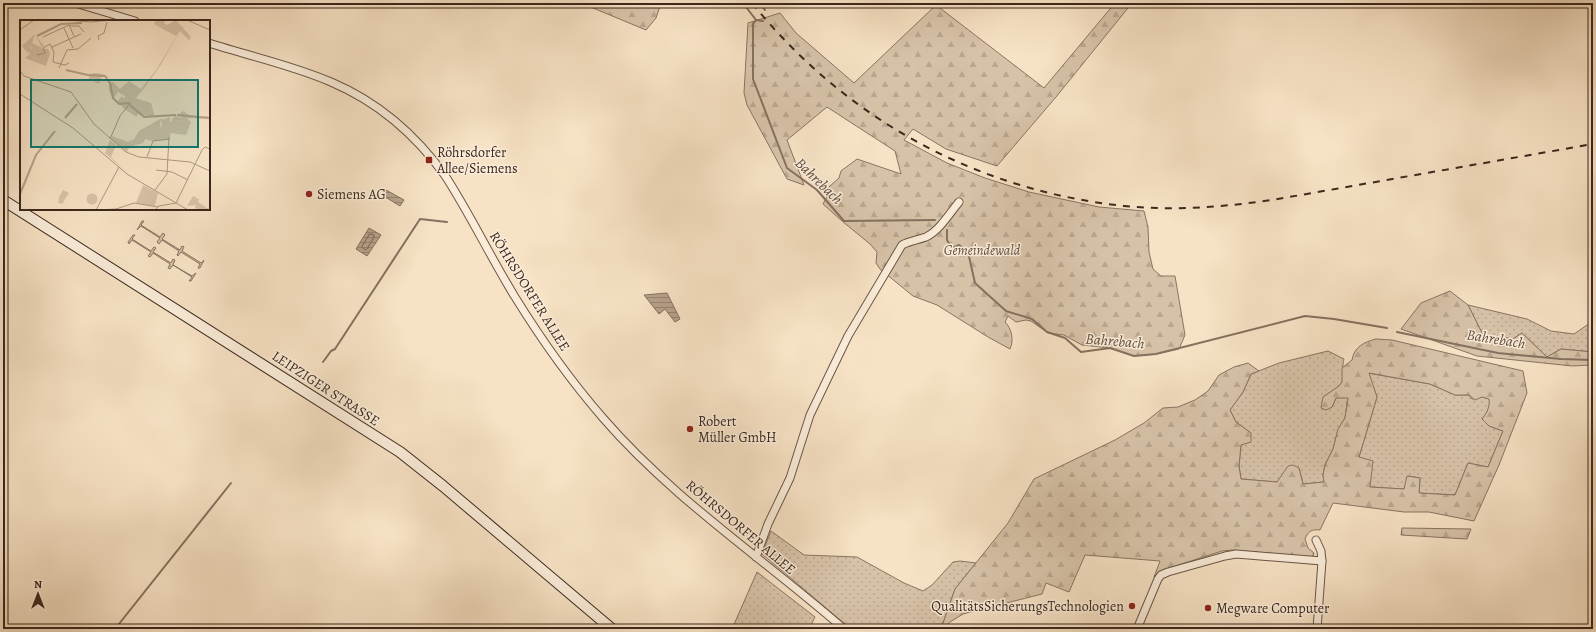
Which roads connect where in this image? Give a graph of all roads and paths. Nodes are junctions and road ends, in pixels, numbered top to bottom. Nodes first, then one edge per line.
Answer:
1 (76, 3) edge
2 (132, 20) edge
3 (210, 44) edge
4 (3, 200) edge
5 (959, 202) dead end
6 (1316, 540) dead end
7 (756, 557) junction
8 (1322, 561) junction
9 (612, 629) edge
10 (844, 629) edge
11 (1137, 629) edge
12 (1317, 629) edge

1 - 2 street
3 - 7 street, RÖHRSDORFER ALLEE
4 - 9 main road, LEIPZIGER STRASSE
5 - 7 street
6 - 8 street
7 - 10 street, RÖHRSDORFER ALLEE
8 - 11 street
8 - 12 street

